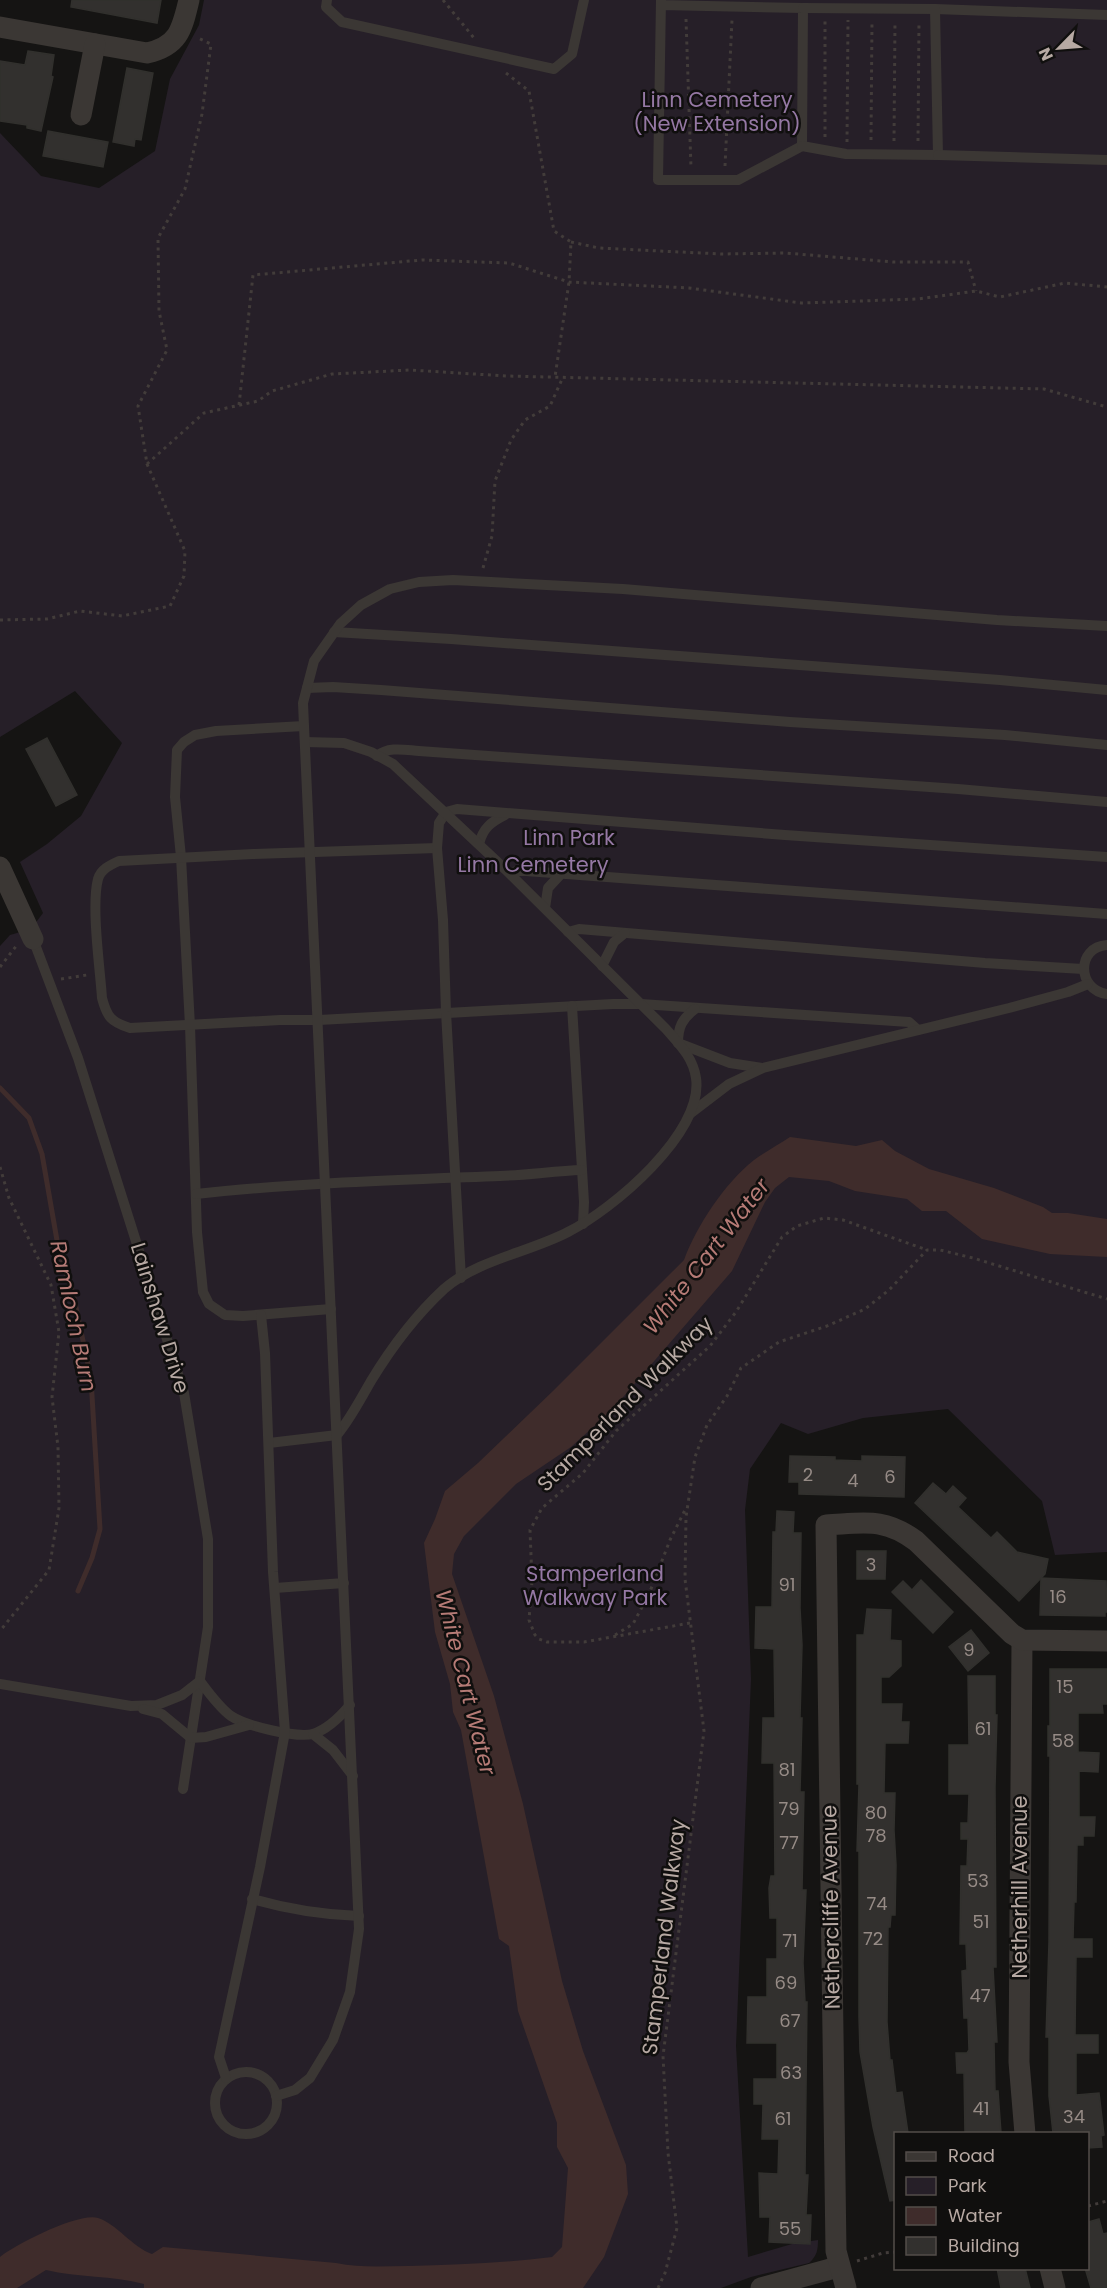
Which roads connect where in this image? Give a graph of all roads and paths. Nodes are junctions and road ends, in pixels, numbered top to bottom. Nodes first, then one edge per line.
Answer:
1 (189, 0) edge
2 (327, 0) edge
3 (443, 0) edge
4 (584, 0) edge
5 (661, 2) edge
6 (685, 5) junction
7 (732, 6) junction
8 (803, 8) junction
9 (825, 8) junction
10 (849, 9) junction
11 (873, 9) junction
12 (896, 9) junction
13 (919, 9) junction
14 (935, 9) junction
15 (1107, 15) edge
16 (0, 27) edge
17 (181, 31) junction
18 (95, 44) junction
19 (482, 53) junction
20 (506, 72) dead end
21 (81, 115) dead end
22 (802, 146) junction
23 (825, 150) junction
24 (846, 154) junction
25 (871, 154) junction
26 (894, 154) junction
27 (918, 155) junction
28 (938, 155) junction
29 (1107, 160) edge
30 (691, 180) junction
31 (724, 180) junction
32 (571, 242) junction
33 (569, 282) junction
34 (1107, 286) edge
35 (976, 291) junction
36 (555, 377) junction
37 (563, 377) junction
38 (239, 405) junction
39 (1107, 407) edge
40 (147, 464) junction
41 (480, 581) junction
42 (0, 620) edge
43 (1107, 626) edge
44 (334, 632) junction
45 (307, 688) junction
46 (1107, 690) edge
47 (304, 726) junction
48 (304, 741) junction
49 (1107, 745) edge
50 (377, 756) junction
51 (1107, 802) edge
52 (446, 812) junction
53 (507, 814) junction
54 (479, 844) junction
55 (437, 848) junction
56 (309, 854) junction
57 (181, 857) junction
58 (1107, 857) edge
59 (0, 867) edge
60 (511, 874) junction
61 (560, 875) junction
62 (544, 909) junction
63 (1107, 914) edge
64 (567, 932) junction
65 (625, 933) junction
66 (33, 939) joint
67 (1107, 945) edge
68 (602, 966) junction
69 (1083, 969) junction
70 (101, 973) junction
71 (49, 981) junction
72 (1088, 984) junction
73 (1107, 994) edge
74 (641, 1004) junction
75 (572, 1006) junction
76 (694, 1009) junction
77 (446, 1012) junction
78 (319, 1020) junction
79 (189, 1026) junction
80 (918, 1030) junction
81 (678, 1043) junction
82 (763, 1068) junction
83 (689, 1116) junction
84 (0, 1167) edge
85 (582, 1170) junction
86 (456, 1177) junction
87 (326, 1185) junction
88 (196, 1194) junction
89 (583, 1224) junction
90 (927, 1250) junction
91 (460, 1278) junction
92 (1107, 1299) edge
93 (331, 1310) junction
94 (261, 1315) junction
95 (337, 1435) junction
96 (269, 1443) junction
97 (688, 1505) junction
98 (344, 1583) junction
99 (274, 1588) junction
100 (690, 1623) junction
101 (0, 1631) edge
102 (613, 1636) junction
103 (1022, 1640) junction
104 (1107, 1641) edge
105 (200, 1681) junction
106 (0, 1684) edge
107 (131, 1706) junction
108 (350, 1706) junction
109 (249, 1725) junction
110 (285, 1732) junction
111 (313, 1734) junction
112 (191, 1738) junction
113 (353, 1776) junction
114 (183, 1789) dead end
115 (252, 1899) junction
116 (359, 1916) junction
117 (226, 2078) junction
118 (276, 2096) junction
119 (1025, 2132) edge
120 (1107, 2201) edge
121 (1089, 2206) edge
122 (894, 2252) edge
123 (838, 2267) junction
124 (1050, 2270) edge
125 (658, 2288) edge
126 (761, 2288) edge
127 (846, 2288) edge
128 (1055, 2288) edge

1 - 17 street
2 - 19 lane
3 - 19 path
4 - 19 lane
5 - 6 lane
5 - 30 lane
6 - 7 lane
6 - 30 path
7 - 8 lane
7 - 31 path
8 - 9 lane
8 - 22 lane
9 - 10 lane
9 - 23 path
10 - 11 lane
10 - 24 path
11 - 12 lane
11 - 25 path
12 - 13 lane
12 - 26 path
13 - 14 lane
13 - 27 path
14 - 15 lane
14 - 28 lane
16 - 18 street
17 - 18 street
17 - 40 path
18 - 21 street
20 - 32 path
22 - 23 lane
22 - 31 lane
23 - 24 lane
24 - 25 lane
25 - 26 lane
26 - 27 lane
27 - 28 lane
28 - 29 lane
30 - 31 lane
32 - 33 path
32 - 35 path
33 - 35 path
33 - 36 path
33 - 38 path
34 - 35 path
36 - 37 path
36 - 38 path
37 - 39 path
37 - 41 path
38 - 40 path
40 - 42 path
41 - 43 lane
41 - 44 lane
44 - 45 lane
44 - 46 lane
45 - 47 lane
45 - 49 lane
47 - 48 lane
47 - 57 lane
48 - 50 lane
48 - 56 lane
50 - 51 lane
50 - 52 lane
52 - 53 lane
52 - 54 lane
52 - 55 lane
53 - 54 lane
53 - 58 lane
54 - 60 lane
55 - 56 lane
55 - 77 lane
56 - 57 lane
56 - 78 lane
57 - 70 lane
57 - 79 lane
59 - 66 street, Lainshaw Drive
60 - 61 lane
60 - 62 lane
61 - 62 lane
61 - 63 lane
62 - 64 lane
64 - 65 lane
64 - 68 lane
65 - 68 lane
65 - 69 lane
66 - 71 lane, Lainshaw Drive
67 - 69 lane
68 - 74 lane
69 - 72 lane
70 - 71 path
70 - 79 lane
71 - 105 lane, Lainshaw Drive
72 - 73 lane
72 - 80 lane
74 - 75 lane
74 - 76 lane
74 - 81 lane
75 - 77 lane
75 - 85 lane
76 - 80 lane
76 - 81 lane
77 - 78 lane
77 - 86 lane
78 - 79 lane
78 - 87 lane
79 - 88 lane
80 - 82 lane
81 - 82 lane
81 - 83 lane
82 - 83 lane
83 - 89 lane
84 - 101 path
85 - 86 lane
85 - 89 lane
86 - 87 lane
86 - 91 lane
87 - 88 lane
87 - 93 lane
88 - 94 lane
89 - 91 lane
90 - 92 path, Stamperland Walkway
90 - 97 path, Stamperland Walkway
90 - 102 path, Stamperland Walkway
91 - 95 lane
93 - 94 lane
93 - 95 lane
94 - 96 lane
95 - 96 lane
95 - 98 lane
96 - 99 lane
97 - 100 path, Stamperland Walkway
97 - 102 path
98 - 99 lane
98 - 108 lane
99 - 110 lane
100 - 102 path, Stamperland Walkway
100 - 125 path, Stamperland Walkway
103 - 104 street
103 - 119 street, Netherhill Avenue
103 - 123 street, Nethercliffe Avenue
105 - 107 lane
105 - 109 lane
105 - 112 lane, Lainshaw Drive
106 - 107 lane
107 - 112 lane
108 - 111 lane
108 - 113 lane
109 - 110 lane
109 - 112 lane
110 - 111 lane
110 - 115 lane
111 - 113 lane
112 - 114 lane, Lainshaw Drive
113 - 116 lane
115 - 116 lane
115 - 117 lane
116 - 118 lane
117 - 118 lane
117 - 118 lane
120 - 121 path
122 - 123 path
123 - 126 street
123 - 127 street, Nethercliffe Avenue
124 - 128 street

